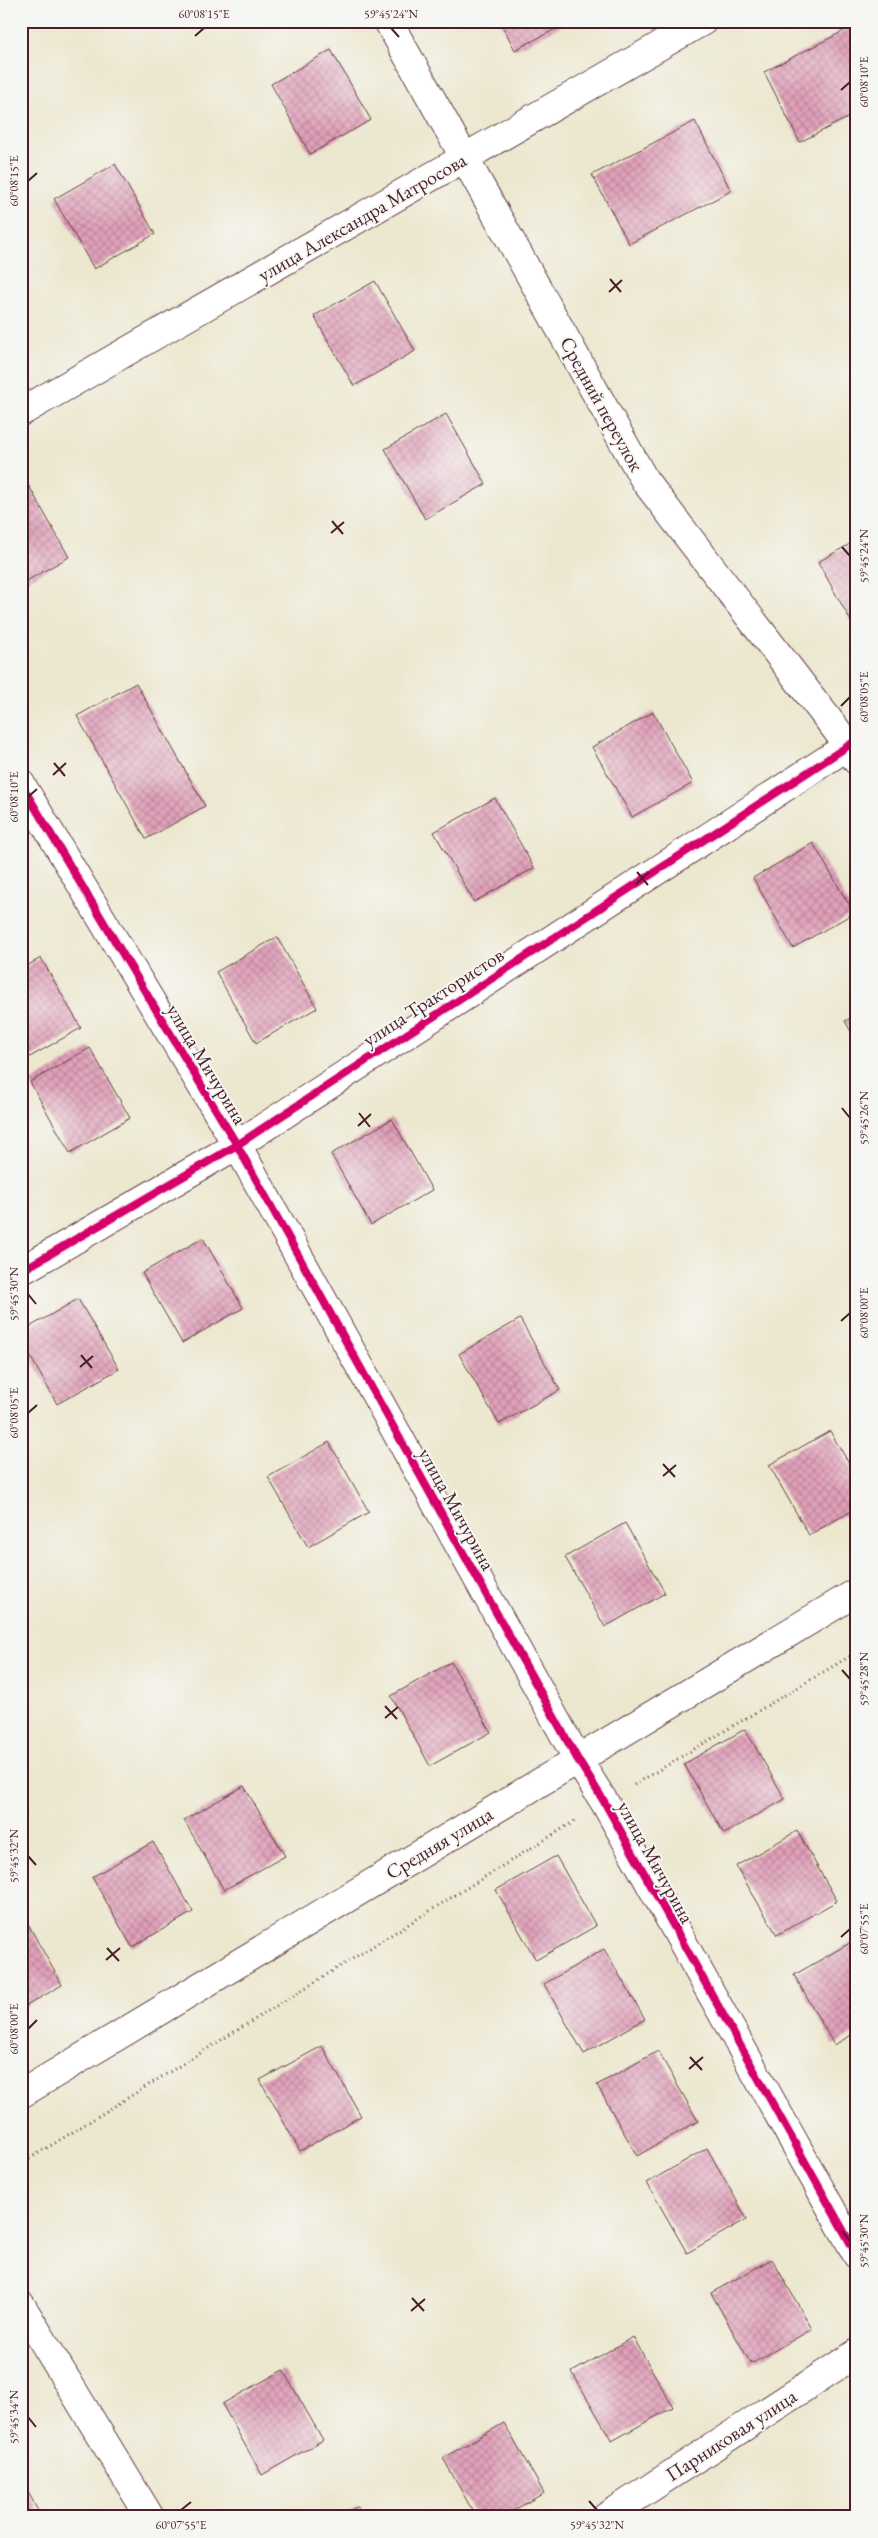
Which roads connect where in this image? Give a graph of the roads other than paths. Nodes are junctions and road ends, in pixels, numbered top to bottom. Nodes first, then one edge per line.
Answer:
1 (388, 21) edge
2 (703, 21) edge
3 (465, 158) junction
4 (21, 412) edge
5 (854, 749) edge
6 (21, 784) edge
7 (237, 1145) junction
8 (21, 1271) edge
9 (857, 1592) edge
10 (578, 1760) junction
11 (21, 2094) edge
12 (857, 2255) edge
13 (21, 2305) edge
14 (857, 2353) edge
15 (150, 2517) edge
16 (606, 2517) edge

1 - 3 street, Средний переулок
2 - 3 street, улица Александра Матросова
3 - 4 street, улица Александра Матросова
3 - 5 street, Средний переулок
5 - 7 street, улица Трактористов
6 - 7 street, улица Мичурина
7 - 8 street, улица Трактористов
7 - 10 street, улица Мичурина
9 - 10 street, Средняя улица
10 - 11 street, Средняя улица
10 - 12 street, улица Мичурина
13 - 15 street
14 - 16 street, Парниковая улица

